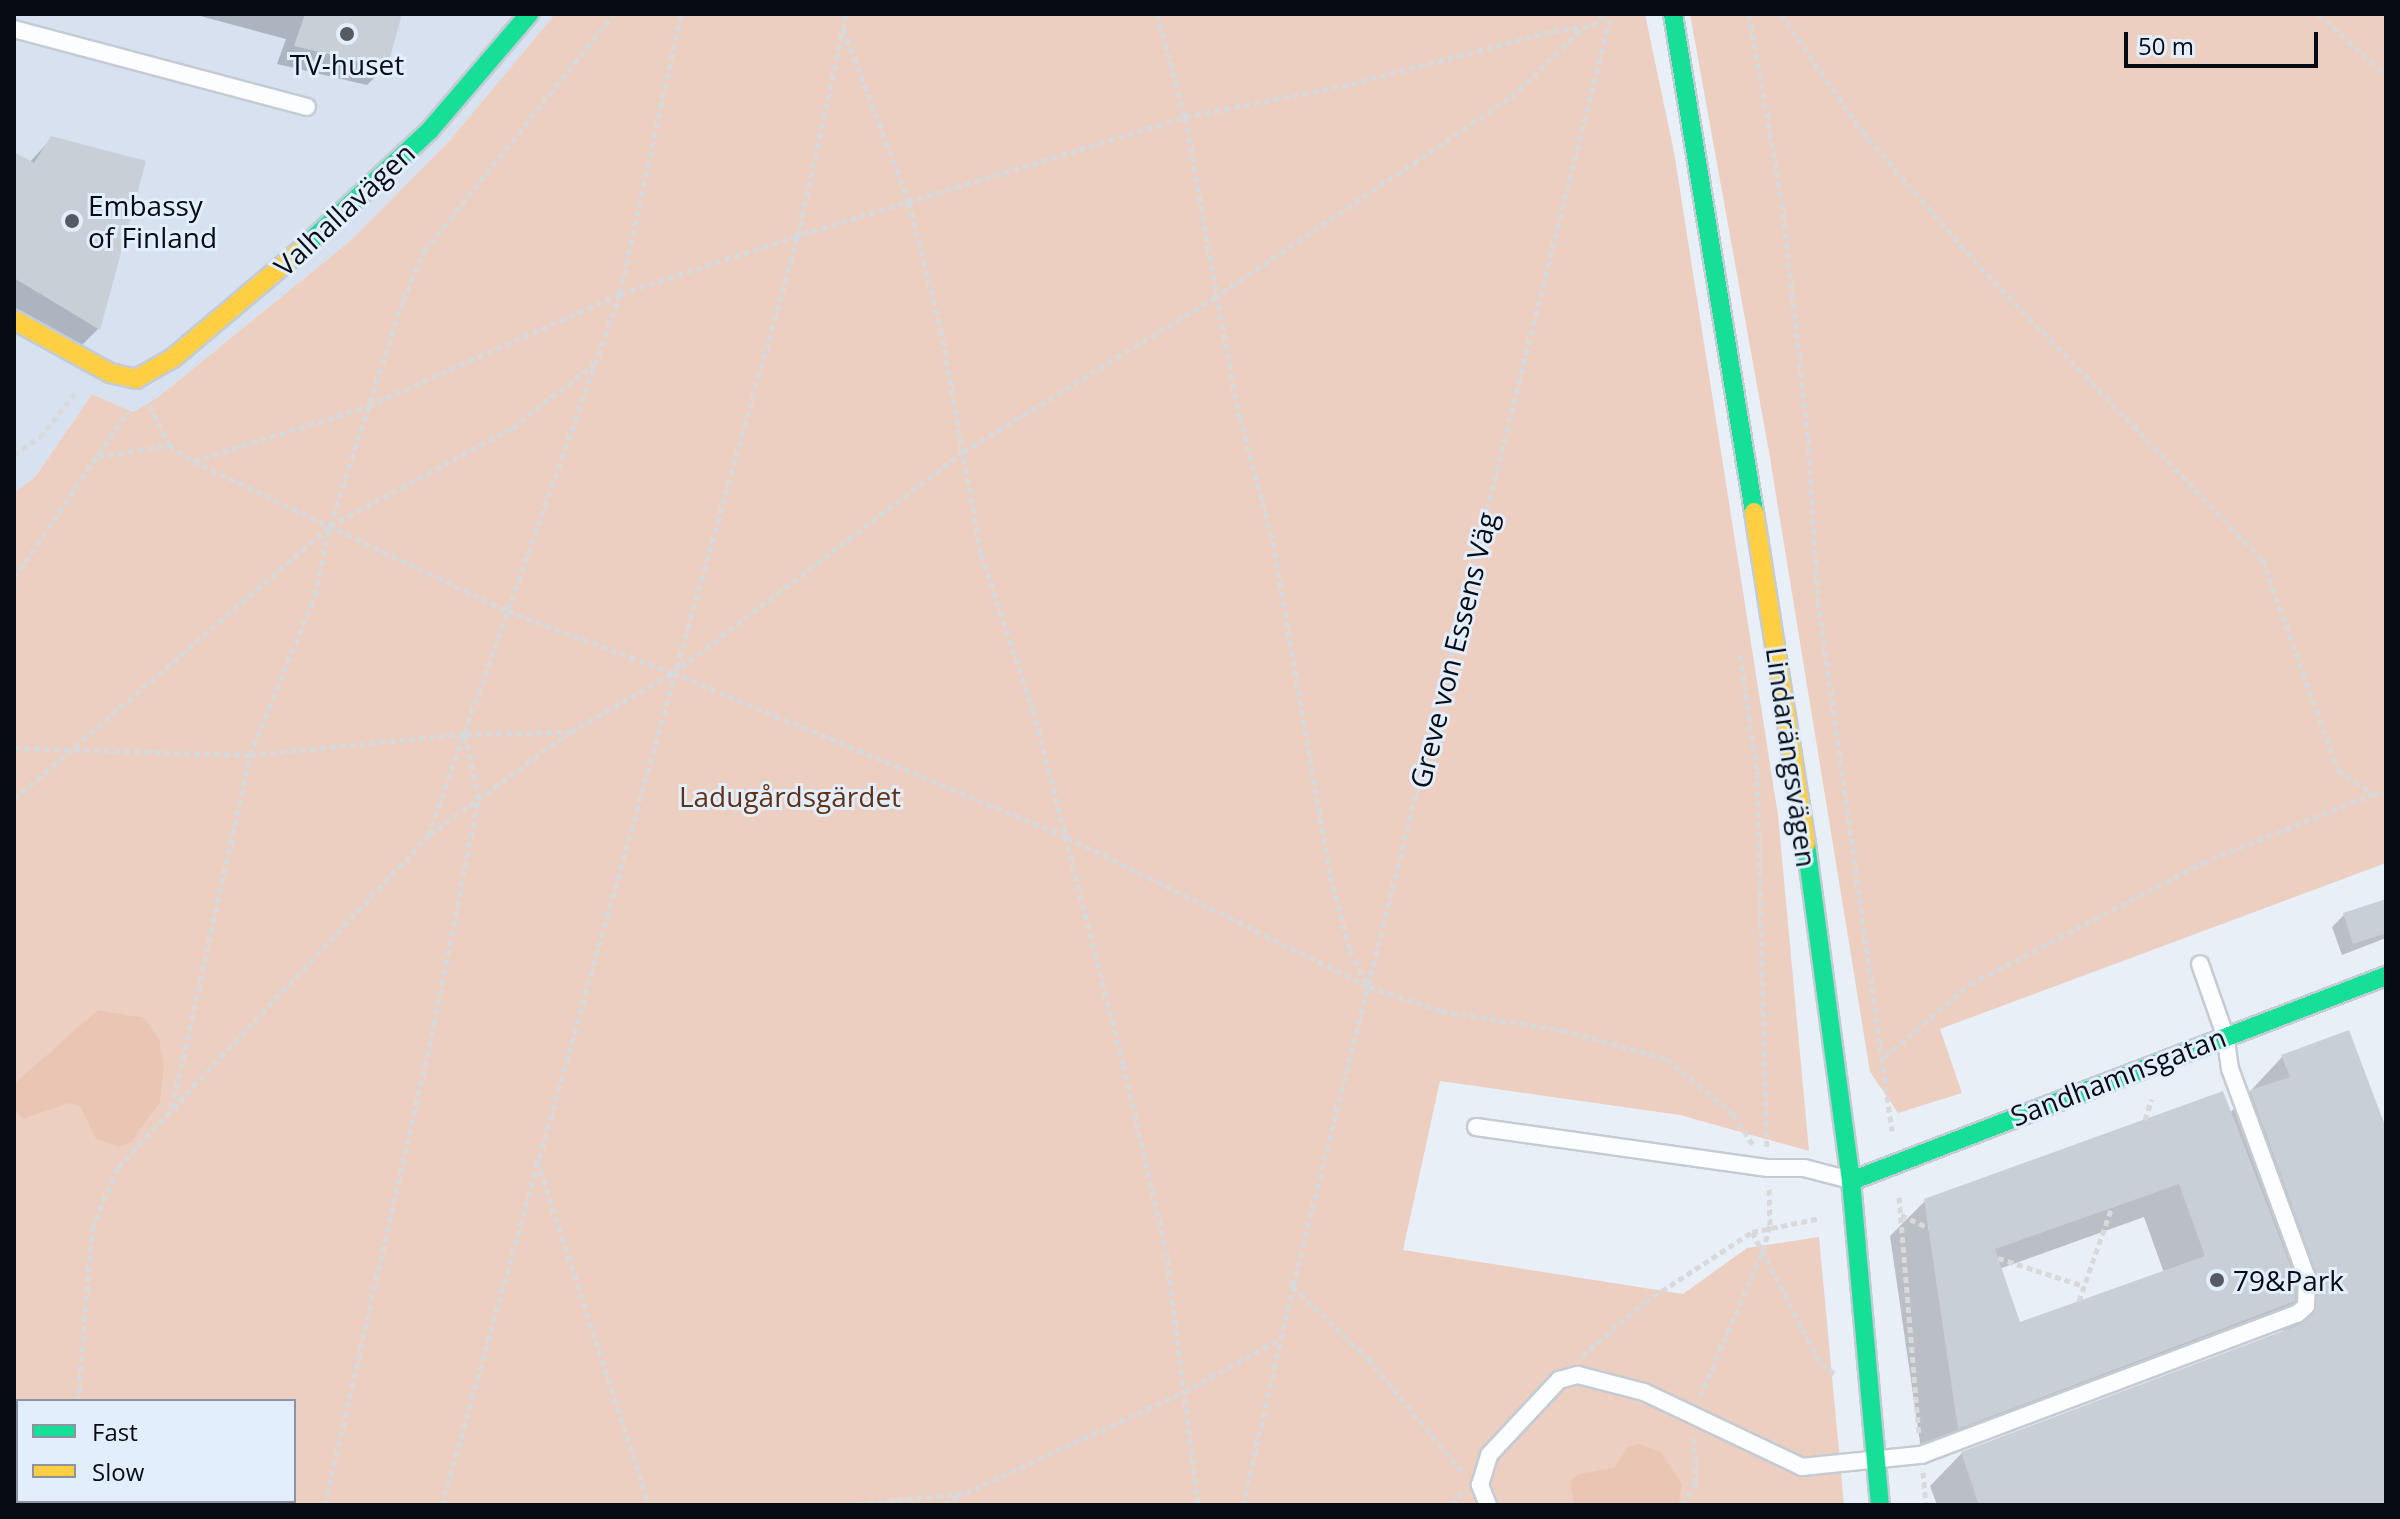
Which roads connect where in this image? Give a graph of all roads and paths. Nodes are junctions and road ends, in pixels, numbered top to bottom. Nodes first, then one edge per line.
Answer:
1 (529, 14) edge
2 (614, 14) edge
3 (681, 14) edge
4 (846, 14) edge
5 (1157, 14) edge
6 (1604, 14) edge
7 (1611, 14) edge
8 (1673, 14) edge
9 (1749, 14) edge
10 (1781, 14) edge
11 (2318, 14) edge
12 (1584, 27) junction
13 (14, 29) edge
14 (843, 29) junction
15 (2386, 75) edge
16 (307, 107) dead end
17 (1185, 117) junction
18 (909, 202) junction
19 (798, 236) junction
20 (620, 294) junction
21 (1214, 298) junction
22 (14, 321) edge
23 (597, 362) junction
24 (93, 366) junction
25 (136, 379) junction
26 (368, 406) junction
27 (169, 445) junction
28 (963, 452) junction
29 (14, 455) edge
30 (97, 457) junction
31 (193, 461) junction
32 (330, 526) junction
33 (14, 578) edge
34 (508, 611) junction
35 (1738, 643) dead end
36 (673, 673) junction
37 (570, 732) junction
38 (466, 734) junction
39 (14, 748) edge
40 (74, 750) junction
41 (250, 755) junction
42 (2386, 793) edge
43 (2373, 794) junction
44 (14, 799) edge
45 (478, 799) junction
46 (428, 836) junction
47 (1067, 837) junction
48 (2200, 964) dead end
49 (2386, 976) edge
50 (1369, 987) junction
51 (2225, 1035) junction
52 (1884, 1057) junction
53 (2153, 1098) dead end
54 (172, 1109) junction
55 (1891, 1120) dead end
56 (2145, 1120) dead end
57 (1476, 1127) dead end
58 (537, 1159) junction
59 (1768, 1168) junction
60 (1851, 1181) junction
61 (2112, 1207) dead end
62 (1823, 1217) dead end
63 (1770, 1225) junction
64 (1929, 1228) dead end
65 (1752, 1232) junction
66 (1763, 1251) junction
67 (1998, 1258) dead end
68 (1293, 1286) junction
69 (2084, 1286) junction
70 (2079, 1301) dead end
71 (1281, 1338) junction
72 (1839, 1377) dead end
73 (1559, 1380) junction
74 (1184, 1392) junction
75 (78, 1399) edge
76 (1694, 1417) junction
77 (1921, 1455) junction
78 (1878, 1459) junction
79 (1471, 1483) dead end
80 (965, 1493) junction
81 (325, 1505) edge
82 (442, 1505) edge
83 (649, 1505) edge
84 (847, 1505) edge
85 (944, 1505) edge
86 (1198, 1505) edge
87 (1243, 1505) edge
88 (1488, 1505) edge
89 (1682, 1505) edge
90 (1880, 1505) edge
91 (1926, 1505) edge

1 - 25 street, Valhallavägen
2 - 26 path
3 - 20 path
4 - 14 path
5 - 17 path
6 - 12 path
7 - 50 path, Greve von Essens Väg
8 - 60 street, Lindarängsvägen
9 - 52 path
10 - 43 path
11 - 15 path
12 - 17 path
12 - 21 path
13 - 16 lane
14 - 18 path
14 - 19 path
17 - 18 path
17 - 21 path
18 - 19 path
18 - 28 path
19 - 20 path
19 - 36 path
20 - 23 path
20 - 26 path
21 - 28 path
21 - 50 path
22 - 24 street
23 - 32 path
23 - 34 path
24 - 25 street
24 - 29 path
25 - 27 path
25 - 30 path
26 - 31 path
26 - 32 path
27 - 30 path
27 - 31 path
28 - 36 path
28 - 47 path
30 - 33 path
31 - 32 path
32 - 34 path
32 - 40 path
32 - 41 path
34 - 36 path
34 - 38 path
35 - 59 path
36 - 37 path
36 - 47 path
36 - 58 path
37 - 38 path
37 - 45 path
38 - 41 path
38 - 45 path
38 - 46 path
39 - 40 path
40 - 41 path
40 - 44 path
41 - 54 path
42 - 43 path
43 - 52 path
45 - 46 path
45 - 81 path
46 - 54 path
47 - 50 path
47 - 74 path
48 - 51 lane
49 - 51 street, Sandhamnsgatan
50 - 59 path
50 - 68 path, Greve von Essens Väg
51 - 60 street, Sandhamnsgatan
51 - 77 lane
52 - 55 path
53 - 56 path
54 - 75 path
57 - 59 lane
58 - 82 path
58 - 83 path
59 - 60 lane
59 - 63 path
60 - 78 street, Lindarängsvägen
61 - 69 path
62 - 63 path
63 - 65 path
63 - 66 path
64 - 77 path
65 - 66 path
65 - 73 path
66 - 72 path
66 - 76 path
67 - 69 path
68 - 71 path, Greve von Essens Väg
68 - 79 path
69 - 70 path
71 - 74 path
71 - 87 path, Greve von Essens Väg
73 - 76 lane
73 - 88 lane
74 - 80 path
74 - 86 path
76 - 78 lane
76 - 89 path
77 - 78 lane
77 - 91 path
78 - 90 street, Lindarängsvägen
80 - 84 path
80 - 85 path

